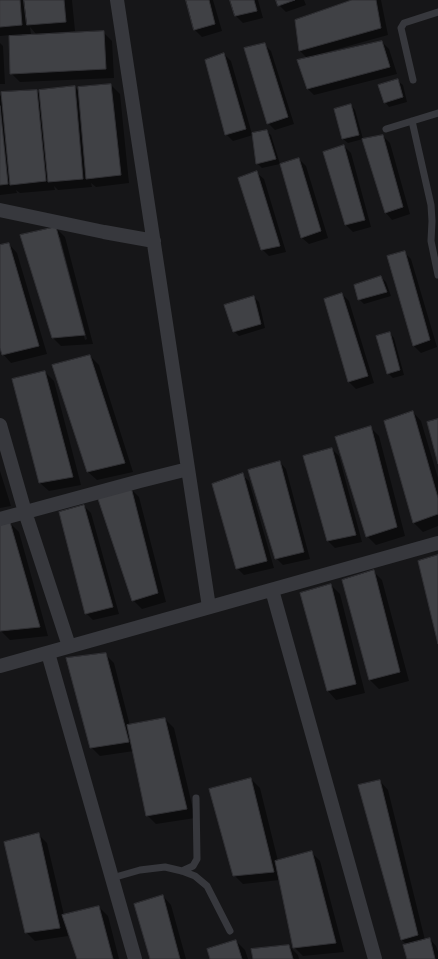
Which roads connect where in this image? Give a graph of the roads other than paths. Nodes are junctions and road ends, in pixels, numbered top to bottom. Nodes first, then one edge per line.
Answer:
1 (117, 0) edge
2 (438, 12) edge
3 (413, 80) dead end
4 (438, 113) edge
5 (412, 121) junction
6 (386, 128) dead end
7 (0, 210) edge
8 (154, 241) junction
9 (438, 274) edge
10 (0, 425) edge
11 (188, 469) junction
12 (25, 512) junction
13 (0, 519) edge
14 (438, 543) edge
15 (272, 590) junction
16 (209, 607) junction
17 (69, 646) junction
18 (48, 653) junction
19 (0, 666) edge
20 (196, 798) dead end
21 (182, 871) junction
22 (112, 878) junction
23 (230, 931) dead end
24 (135, 959) edge
25 (375, 959) edge

1 - 8 street
2 - 3 lane
4 - 5 lane
5 - 6 lane
5 - 9 lane
7 - 8 street
8 - 11 street
10 - 12 street
11 - 12 street
11 - 16 street
12 - 13 street
12 - 17 street
14 - 15 street
15 - 16 street
15 - 25 street
16 - 17 street
17 - 18 street
18 - 19 street
18 - 22 street
20 - 21 lane
21 - 22 lane
21 - 23 lane
22 - 24 street

